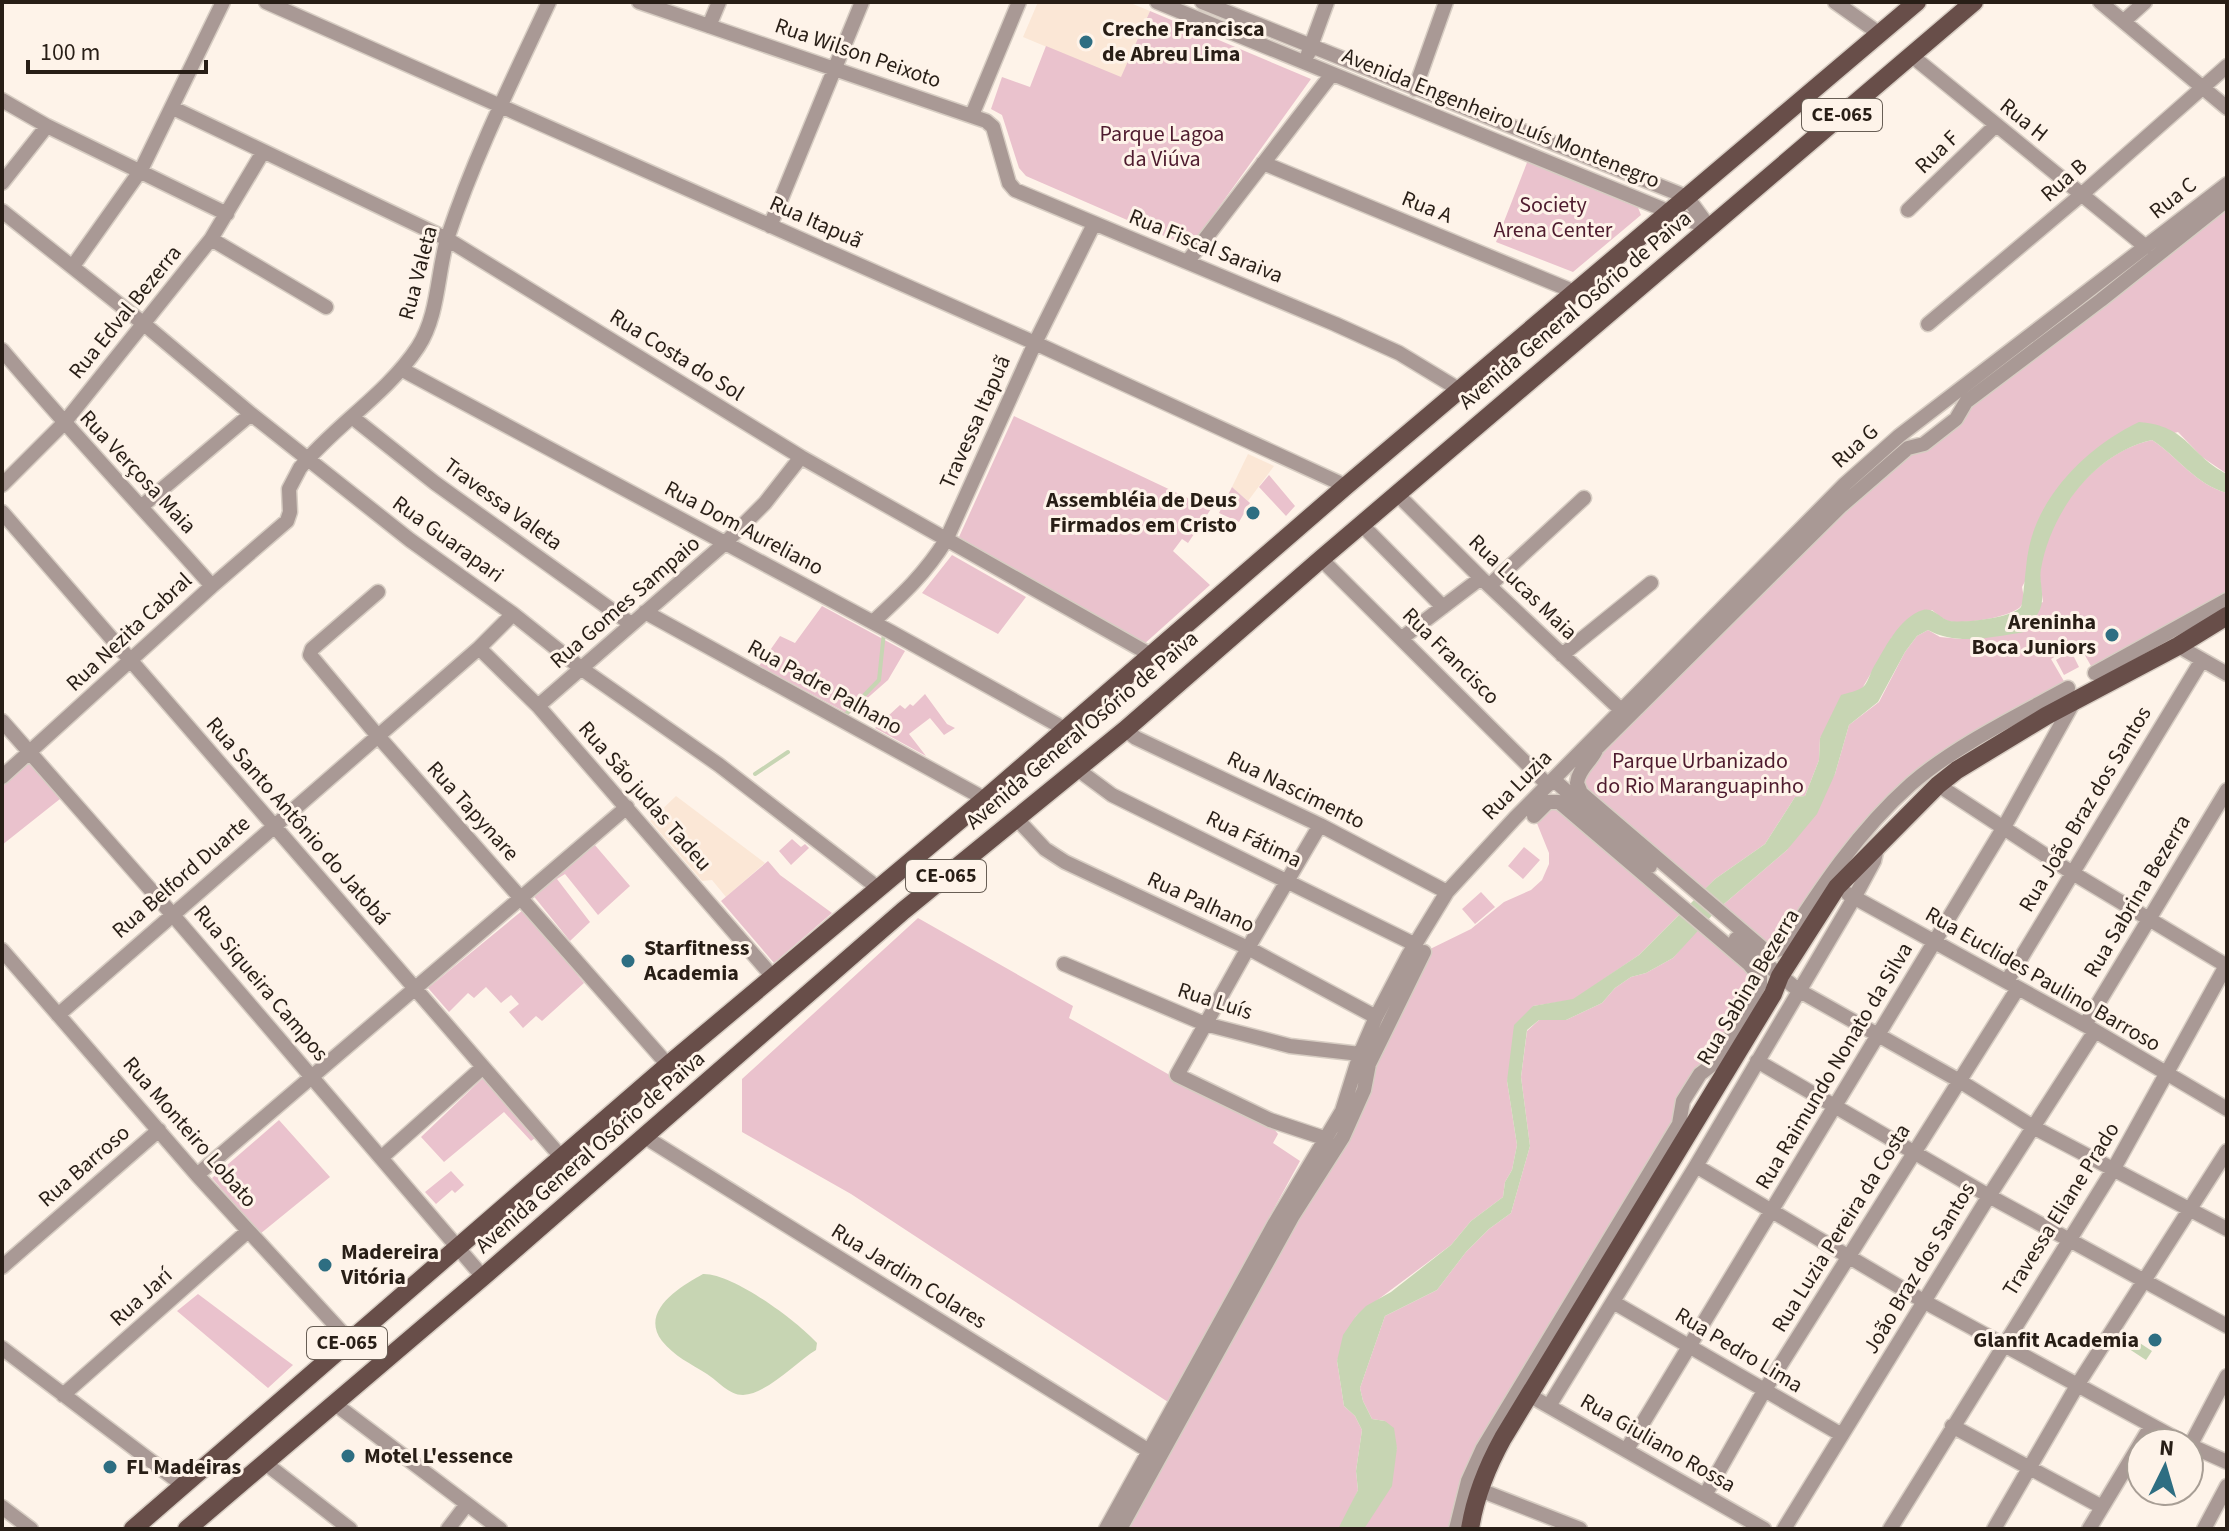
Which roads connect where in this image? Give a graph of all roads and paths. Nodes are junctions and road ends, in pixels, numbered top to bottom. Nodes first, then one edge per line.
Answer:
1 (223, 2) edge
2 (266, 2) edge
3 (549, 2) edge
4 (639, 2) edge
5 (719, 2) edge
6 (862, 2) edge
7 (1019, 2) edge
8 (1157, 2) edge
9 (1202, 2) edge
10 (1327, 2) edge
11 (1446, 2) edge
12 (1835, 2) edge
13 (1917, 2) edge
14 (1974, 2) edge
15 (2100, 2) edge
16 (2145, 2) edge
17 (2124, 21) junction
18 (709, 26) junction
19 (1880, 34) junction
20 (1312, 45) junction
21 (1912, 56) junction
22 (1305, 63) junction
23 (2227, 66) edge
24 (836, 69) junction
25 (1332, 74) junction
26 (2203, 88) junction
27 (1415, 89) junction
28 (2, 100) edge
29 (501, 105) junction
30 (173, 108) junction
31 (2227, 108) edge
32 (972, 115) junction
33 (1996, 125) junction
34 (47, 126) junction
35 (263, 152) junction
36 (1263, 163) junction
37 (141, 170) junction
38 (2, 183) edge
39 (2227, 184) edge
40 (2081, 195) junction
41 (1687, 197) junction
42 (2227, 200) edge
43 (1908, 210) dead end
44 (2, 211) edge
45 (1671, 211) junction
46 (227, 214) junction
47 (1094, 224) junction
48 (770, 226) junction
49 (1709, 228) junction
50 (211, 239) junction
51 (447, 239) junction
52 (2146, 247) junction
53 (1188, 261) junction
54 (73, 266) junction
55 (1575, 292) junction
56 (326, 307) dead end
57 (144, 324) junction
58 (1928, 324) dead end
59 (1035, 343) junction
60 (2, 350) edge
61 (401, 369) junction
62 (1460, 390) junction
63 (251, 414) junction
64 (352, 417) junction
65 (64, 423) junction
66 (801, 457) junction
67 (307, 460) junction
68 (2, 485) edge
69 (1346, 486) junction
70 (1397, 494) junction
71 (1584, 498) dead end
72 (142, 506) junction
73 (2, 512) edge
74 (287, 521) joint
75 (1361, 524) junction
76 (946, 540) junction
77 (725, 543) junction
78 (1321, 559) junction
79 (1486, 581) junction
80 (1651, 583) dead end
81 (212, 586) junction
82 (378, 592) dead end
83 (2227, 600) edge
84 (1443, 607) junction
85 (645, 612) junction
86 (513, 614) junction
87 (2227, 616) edge
88 (873, 622) junction
89 (631, 624) junction
90 (1402, 638) junction
91 (2178, 646) junction
92 (479, 648) junction
93 (1151, 655) junction
94 (1562, 655) junction
95 (131, 660) junction
96 (2202, 660) junction
97 (582, 669) junction
98 (2095, 673) dead end
99 (2227, 674) edge
100 (2070, 695) junction
101 (538, 706) junction
102 (1621, 710) junction
103 (2, 721) edge
104 (1065, 729) junction
105 (1125, 730) junction
106 (377, 735) junction
107 (30, 753) junction
108 (1077, 769) junction
109 (2, 777) edge
110 (1551, 783) junction
111 (1938, 785) junction
112 (2227, 790) edge
113 (985, 799) junction
114 (627, 807) junction
115 (1534, 816) dead end
116 (1016, 818) junction
117 (1320, 825) junction
118 (272, 826) junction
119 (2004, 827) junction
120 (1878, 844) junction
121 (1645, 862) junction
122 (2071, 872) junction
123 (1288, 880) junction
124 (1837, 887) junction
125 (878, 888) junction
126 (1447, 892) junction
127 (521, 898) junction
128 (1854, 898) junction
129 (172, 914) junction
130 (2148, 919) junction
131 (1935, 942) junction
132 (1744, 946) junction
133 (1248, 948) junction
134 (1419, 948) junction
135 (2, 950) edge
136 (1064, 964) dead end
137 (2227, 965) edge
138 (1780, 976) junction
139 (773, 977) junction
140 (2012, 984) junction
141 (415, 987) junction
142 (1798, 990) junction
143 (58, 1015) junction
144 (1376, 1017) junction
145 (1205, 1024) junction
146 (2090, 1028) junction
147 (1876, 1035) junction
148 (1360, 1054) junction
149 (1757, 1061) junction
150 (668, 1065) junction
151 (483, 1067) junction
152 (2167, 1074) junction
153 (313, 1078) junction
154 (1958, 1080) junction
155 (1835, 1105) junction
156 (2227, 1109) edge
157 (2033, 1127) junction
158 (159, 1130) junction
159 (645, 1137) junction
160 (1327, 1139) junction
161 (2227, 1151) edge
162 (1916, 1152) junction
163 (381, 1158) junction
164 (562, 1158) junction
165 (1696, 1166) junction
166 (2113, 1170) junction
167 (197, 1175) junction
168 (1989, 1196) junction
169 (1774, 1210) junction
170 (2190, 1210) junction
171 (2227, 1229) edge
172 (248, 1231) junction
173 (2070, 1240) junction
174 (458, 1247) junction
175 (1848, 1257) junction
176 (2, 1267) edge
177 (483, 1277) junction
178 (2145, 1282) junction
179 (1613, 1302) junction
180 (1925, 1302) junction
181 (2227, 1326) edge
182 (349, 1340) junction
183 (2003, 1343) junction
184 (1690, 1346) junction
185 (2, 1348) edge
186 (2227, 1376) edge
187 (2078, 1384) junction
188 (1764, 1391) junction
189 (63, 1395) junction
190 (1529, 1395) junction
191 (335, 1404) junction
192 (1549, 1406) junction
193 (1952, 1426) junction
194 (2151, 1426) joint
195 (2198, 1427) edge
196 (1842, 1435) junction
197 (1627, 1449) junction
198 (1149, 1451) junction
199 (2205, 1452) edge
200 (2227, 1462) edge
201 (265, 1463) junction
202 (2031, 1468) junction
203 (184, 1486) junction
204 (2227, 1486) edge
205 (1480, 1490) junction
206 (1705, 1495) junction
207 (467, 1504) junction
208 (2, 1507) edge
209 (2102, 1507) junction
210 (345, 1527) edge
211 (31, 1529) edge
212 (133, 1529) edge
213 (187, 1529) edge
214 (448, 1529) edge
215 (500, 1529) edge
216 (1106, 1529) edge
217 (1120, 1529) edge
218 (1456, 1529) edge
219 (1470, 1529) edge
220 (1580, 1529) edge
221 (1764, 1529) edge
222 (1784, 1529) edge
223 (1890, 1529) edge
224 (1994, 1529) edge
225 (2089, 1529) edge
226 (2204, 1529) edge

1 - 30 street
2 - 29 street, Rua Itapuã
3 - 29 street, Rua Valeta
4 - 18 street, Rua Wilson Peixoto
5 - 18 street
6 - 24 street
7 - 32 street
8 - 22 street, Avenida Engenheiro Luís Montenegro
9 - 20 street, Avenida Engenheiro Luís Montenegro
10 - 20 street
11 - 27 street
12 - 19 street
13 - 19 main road, Avenida General Osório de Paiva / CE-065
14 - 21 main road, Avenida General Osório de Paiva / CE-065
15 - 17 street
16 - 17 street
17 - 26 street
18 - 24 street, Rua Wilson Peixoto
19 - 41 main road, Avenida General Osório de Paiva / CE-065
20 - 22 street
20 - 27 street, Avenida Engenheiro Luís Montenegro
21 - 33 street, Rua H
21 - 49 main road, Avenida General Osório de Paiva / CE-065
22 - 25 street, Avenida Engenheiro Luís Montenegro
23 - 26 street, Rua B
24 - 32 street, Rua Wilson Peixoto
24 - 48 street
25 - 36 street
25 - 45 street, Avenida Engenheiro Luís Montenegro
26 - 31 street
26 - 40 street, Rua B
27 - 41 street, Avenida Engenheiro Luís Montenegro
28 - 34 street
29 - 48 street, Rua Itapuã
29 - 51 street, Rua Valeta
30 - 35 street, Rua Costa do Sol
30 - 37 street
32 - 47 street, Rua Fiscal Saraiva
33 - 40 street, Rua H
33 - 43 street, Rua F
34 - 37 street
34 - 38 street
35 - 46 street, Rua Edval Bezerra
35 - 51 street, Rua Costa do Sol
36 - 53 street
36 - 55 street, Rua A
37 - 46 street
37 - 54 street
39 - 52 street, Rua C
40 - 52 street, Rua H
40 - 58 street, Rua B
41 - 45 main road, Avenida General Osório de Paiva / CE-065
41 - 49 street, Avenida Engenheiro Luís Montenegro
42 - 121 street
44 - 54 street, Rua Guarapari
45 - 49 street, Avenida Engenheiro Luís Montenegro
45 - 55 main road, Avenida General Osório de Paiva / CE-065
46 - 50 street, Rua Edval Bezerra
47 - 53 street, Rua Fiscal Saraiva
47 - 59 street, Travessa Itapuã
48 - 59 street, Rua Itapuã
49 - 70 main road, Avenida General Osório de Paiva / CE-065
50 - 56 street
50 - 57 street, Rua Edval Bezerra
51 - 61 street, Rua Valeta
51 - 66 street, Rua Costa do Sol
52 - 102 street, Rua G
53 - 62 street, Rua Fiscal Saraiva
54 - 57 street, Rua Guarapari
55 - 62 main road, Avenida General Osório de Paiva / CE-065
57 - 63 street, Rua Guarapari
57 - 65 street, Rua Edval Bezerra
59 - 69 street, Rua Itapuã
59 - 76 street, Travessa Itapuã
60 - 65 street, Rua Verçosa Maia
61 - 64 street, Rua Valeta
61 - 77 street, Rua Dom Aureliano
62 - 69 main road, Avenida General Osório de Paiva / CE-065
63 - 67 street, Rua Guarapari
63 - 72 street
64 - 67 street, Rua Valeta
64 - 89 street, Travessa Valeta
65 - 68 street, Rua Edval Bezerra
65 - 72 street, Rua Verçosa Maia
66 - 76 street, Rua Costa do Sol
66 - 77 street, Rua Gomes Sampaio
67 - 74 street, Rua Valeta
67 - 86 street, Rua Guarapari
69 - 93 main road, Avenida General Osório de Paiva / CE-065
70 - 75 main road, Avenida General Osório de Paiva / CE-065
70 - 79 street, Rua Lucas Maia
71 - 79 street
72 - 81 street, Rua Verçosa Maia
73 - 95 street, Rua Santo Antônio do Jatobá
74 - 81 street, Rua Nezita Cabral
75 - 78 main road, Avenida General Osório de Paiva / CE-065
75 - 84 street
76 - 88 street, Travessa Itapuã
76 - 93 street, Rua Costa do Sol
77 - 85 street, Rua Gomes Sampaio
77 - 88 street, Rua Dom Aureliano
78 - 90 street, Rua Francisco
78 - 105 main road, Avenida General Osório de Paiva / CE-065
79 - 84 street
79 - 94 street, Rua Lucas Maia
80 - 94 street
81 - 95 street, Rua Nezita Cabral
82 - 106 street, Rua Tapynare
83 - 98 street
84 - 90 street
85 - 89 street, Rua Gomes Sampaio
85 - 113 street, Rua Padre Palhano
86 - 92 street, Rua Belford Duarte
86 - 97 street, Rua Guarapari
87 - 91 main road, Rua Sabina Bezerra
88 - 104 street, Rua Dom Aureliano
89 - 97 street, Rua Gomes Sampaio
90 - 110 street, Rua Francisco
91 - 96 street
91 - 100 main road, Rua Sabina Bezerra
92 - 101 street, Rua São judas Tadeu
92 - 106 street, Rua Belford Duarte
93 - 104 main road, Avenida General Osório de Paiva / CE-065
94 - 102 street, Rua Lucas Maia
95 - 107 street, Rua Nezita Cabral
95 - 118 street, Rua Santo Antônio do Jatobá
96 - 99 street
96 - 122 street, Rua João Braz dos Santos
97 - 101 street, Rua Gomes Sampaio
97 - 125 street, Rua Guarapari
100 - 111 main road, Rua Sabina Bezerra
100 - 119 street, Rua Raimundo Nonato da Silva
100 - 132 street
101 - 114 street, Rua São judas Tadeu
102 - 110 street, Rua Luzia
103 - 107 street, Rua Siqueira Campos
104 - 113 main road, Avenida General Osório de Paiva / CE-065
105 - 108 main road, Avenida General Osório de Paiva / CE-065
105 - 117 street, Rua Nascimento
106 - 118 street, Rua Belford Duarte
106 - 127 street, Rua Tapynare
107 - 109 street, Rua Nezita Cabral
107 - 129 street, Rua Siqueira Campos
108 - 116 main road, Avenida General Osório de Paiva / CE-065
108 - 123 street, Rua Fátima
110 - 121 street, Rua Francisco
110 - 126 street, Rua Luzia
111 - 119 street
111 - 120 main road, Rua Sabina Bezerra
112 - 130 street, Rua Sabrina Bezerra
113 - 125 main road, Avenida General Osório de Paiva / CE-065
114 - 127 street
114 - 139 street, Rua São judas Tadeu
115 - 121 street
116 - 133 street, Rua Palhano
116 - 159 main road, Avenida General Osório de Paiva / CE-065
117 - 123 street
117 - 126 street, Rua Nascimento
118 - 129 street, Rua Belford Duarte
118 - 141 street, Rua Santo Antônio do Jatobá
119 - 122 street
119 - 131 street, Rua Raimundo Nonato da Silva
120 - 124 main road, Rua Sabina Bezerra
120 - 128 street
121 - 132 street, Rua Francisco
122 - 130 street
122 - 140 street, Rua João Braz dos Santos
123 - 133 street
123 - 134 street, Rua Fátima
124 - 128 street, Rua Euclides Paulino Barroso
124 - 138 main road, Rua Sabina Bezerra
125 - 139 main road, Avenida General Osório de Paiva / CE-065
126 - 134 street
127 - 141 street
127 - 150 street, Rua Tapynare
128 - 131 street, Rua Euclides Paulino Barroso
128 - 142 street
129 - 143 street, Rua Belford Duarte
129 - 153 street, Rua Siqueira Campos
130 - 137 street
130 - 146 street, Rua Sabrina Bezerra
131 - 140 street, Rua Euclides Paulino Barroso
131 - 147 street, Rua Raimundo Nonato da Silva
132 - 138 street, Rua Francisco
132 - 218 street
133 - 144 street, Rua Palhano
133 - 145 street
134 - 144 street
134 - 217 street
135 - 143 street, Rua Monteiro Lobato
136 - 145 street, Rua Luís
137 - 152 street, Travessa Eliane Prado
138 - 142 street, Rua Francisco
138 - 190 main road, Rua Sabina Bezerra
139 - 150 main road, Avenida General Osório de Paiva / CE-065
140 - 146 street, Rua Euclides Paulino Barroso
140 - 154 street, Rua Luzia Pereira da Costa
141 - 151 street, Rua Santo Antônio do Jatobá
141 - 153 street
142 - 147 street, Rua Francisco
142 - 149 street
143 - 158 street, Rua Monteiro Lobato
144 - 148 street
145 - 148 street, Rua Luís
145 - 160 street
146 - 152 street, Rua Euclides Paulino Barroso
146 - 157 street, João Braz dos Santos
147 - 154 street, Rua Francisco
147 - 155 street, Rua Raimundo Nonato da Silva
148 - 160 street
149 - 155 street
149 - 165 street
150 - 164 main road, Avenida General Osório de Paiva / CE-065
151 - 163 street
151 - 164 street, Rua Santo Antônio do Jatobá
152 - 156 street, Rua Euclides Paulino Barroso
152 - 166 street, Travessa Eliane Prado
153 - 163 street, Rua Siqueira Campos
153 - 167 street
154 - 157 street, Rua Francisco
154 - 162 street, Rua Luzia Pereira da Costa
155 - 162 street
155 - 169 street, Rua Raimundo Nonato da Silva
157 - 166 street, Rua Francisco
157 - 168 street, João Braz dos Santos
158 - 167 street, Rua Monteiro Lobato
158 - 176 street, Rua Barroso
159 - 177 main road, Avenida General Osório de Paiva / CE-065
159 - 198 street, Rua Jardim Colares
160 - 198 street
161 - 170 street
162 - 168 street
162 - 175 street, Rua Luzia Pereira da Costa
163 - 174 street, Rua Siqueira Campos
164 - 174 main road, Avenida General Osório de Paiva / CE-065
165 - 169 street
165 - 179 street
166 - 170 street, Rua Francisco
166 - 173 street, Travessa Eliane Prado
167 - 172 street, Rua Monteiro Lobato
168 - 173 street
168 - 180 street, João Braz dos Santos
169 - 175 street
169 - 184 street, Rua Raimundo Nonato da Silva
170 - 171 street, Rua Francisco
170 - 178 street
172 - 182 street, Rua Monteiro Lobato
172 - 189 street, Rua Jarí
173 - 178 street
173 - 183 street, Travessa Eliane Prado
174 - 177 street, Rua Siqueira Campos
174 - 182 main road, Avenida General Osório de Paiva / CE-065
175 - 180 street
175 - 188 street, Rua Luzia Pereira da Costa
177 - 191 main road, Avenida General Osório de Paiva / CE-065
178 - 181 street
178 - 187 street
179 - 184 street, Rua Pedro Lima
179 - 192 street
180 - 183 street
180 - 196 street, João Braz dos Santos
182 - 203 main road, Avenida General Osório de Paiva / CE-065
183 - 187 street
183 - 193 street, Travessa Eliane Prado
184 - 188 street, Rua Pedro Lima
184 - 197 street, Rua Raimundo Nonato da Silva
185 - 189 street
186 - 195 street
187 - 194 street
187 - 202 street
188 - 196 street, Rua Pedro Lima
188 - 206 street, Rua Luzia Pereira da Costa
189 - 203 street
190 - 192 street, Rua Giuliano Rossa
190 - 205 main road, Rua Sabina Bezerra
191 - 201 main road, Avenida General Osório de Paiva / CE-065
191 - 207 street
192 - 197 street, Rua Giuliano Rossa
193 - 202 street
193 - 223 street, Travessa Eliane Prado
194 - 209 street
196 - 222 street, João Braz dos Santos
197 - 206 street, Rua Giuliano Rossa
198 - 216 street
199 - 200 street
201 - 210 street
201 - 213 main road, Avenida General Osório de Paiva / CE-065
202 - 209 street
202 - 224 street
203 - 212 main road, Avenida General Osório de Paiva / CE-065
204 - 226 street
205 - 219 main road, Rua Sabina Bezerra
205 - 220 street
206 - 221 street, Rua Giuliano Rossa
207 - 214 street
207 - 215 street
208 - 211 street
209 - 225 street

